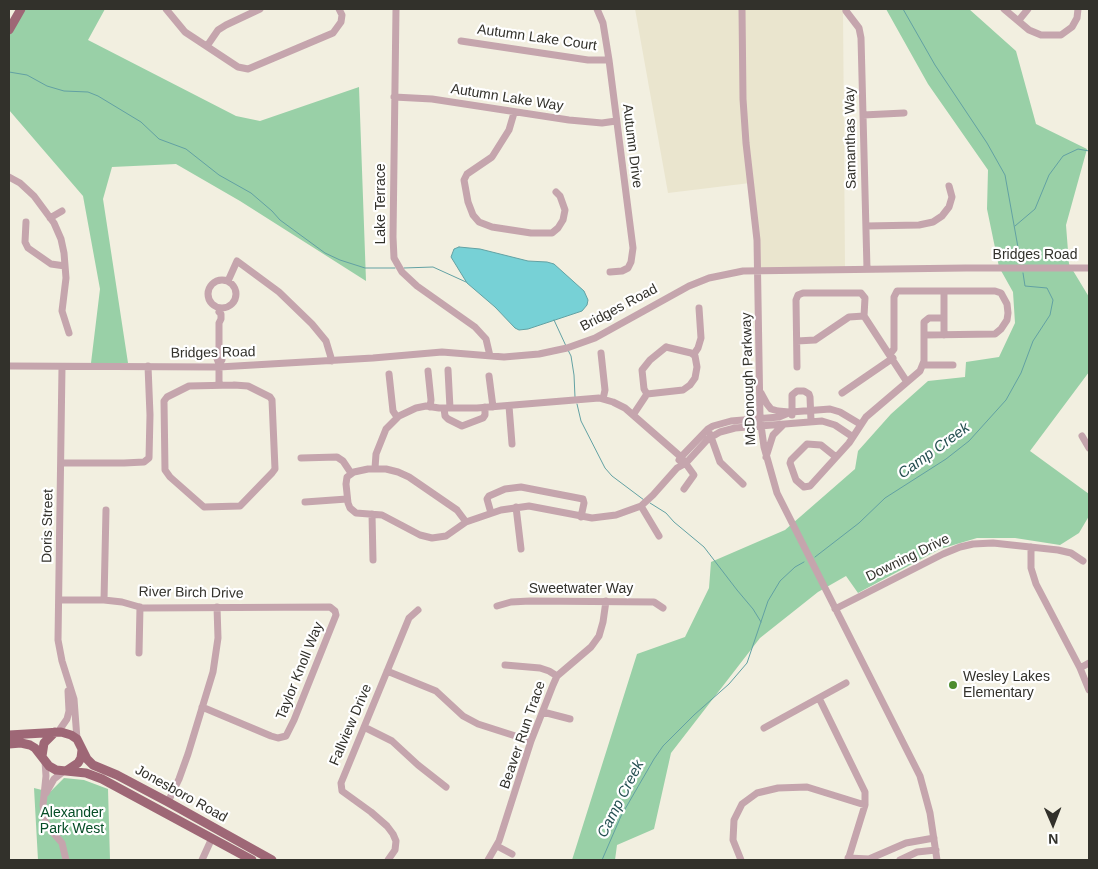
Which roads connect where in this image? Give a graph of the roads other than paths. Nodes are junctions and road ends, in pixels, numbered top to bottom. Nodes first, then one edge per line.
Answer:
1 (21, 9) edge
2 (166, 9) edge
3 (260, 9) edge
4 (339, 9) edge
5 (396, 9) edge
6 (596, 9) edge
7 (742, 9) edge
8 (1004, 9) edge
9 (1028, 9) edge
10 (1078, 9) edge
11 (846, 11) dead end
12 (1019, 20) junction
13 (9, 30) edge
14 (462, 41) dead end
15 (207, 46) junction
16 (608, 60) junction
17 (394, 97) junction
18 (514, 112) junction
19 (904, 114) dead end
20 (864, 115) junction
21 (616, 121) junction
22 (9, 177) edge
23 (949, 186) dead end
24 (556, 192) dead end
25 (62, 211) dead end
26 (50, 218) junction
27 (26, 222) dead end
28 (866, 226) junction
29 (65, 266) junction
30 (1089, 268) edge
31 (867, 269) junction
32 (758, 271) junction
33 (610, 272) dead end
34 (228, 281) junction
35 (944, 291) junction
36 (699, 308) dead end
37 (220, 310) junction
38 (864, 316) junction
39 (944, 318) junction
40 (69, 333) dead end
41 (924, 335) junction
42 (944, 335) junction
43 (797, 341) junction
44 (601, 354) dead end
45 (694, 354) junction
46 (490, 356) junction
47 (891, 356) junction
48 (332, 361) junction
49 (923, 365) junction
50 (953, 365) dead end
51 (9, 366) edge
52 (148, 366) junction
53 (219, 366) junction
54 (797, 366) dead end
55 (62, 367) junction
56 (448, 370) dead end
57 (428, 372) dead end
58 (388, 374) dead end
59 (489, 376) dead end
60 (908, 382) junction
61 (219, 385) junction
62 (760, 390) junction
63 (842, 393) dead end
64 (647, 394) junction
65 (604, 399) junction
66 (509, 406) junction
67 (430, 407) junction
68 (489, 407) junction
69 (447, 408) junction
70 (811, 410) junction
71 (792, 412) junction
72 (633, 415) junction
73 (397, 417) junction
74 (760, 418) junction
75 (811, 421) junction
76 (794, 422) junction
77 (860, 424) junction
78 (784, 425) junction
79 (761, 426) junction
80 (710, 433) junction
81 (1082, 436) dead end
82 (853, 438) junction
83 (512, 444) dead end
84 (1089, 448) edge
85 (681, 457) junction
86 (766, 457) junction
87 (836, 457) junction
88 (301, 458) dead end
89 (61, 463) junction
90 (686, 463) junction
91 (375, 468) junction
92 (677, 468) junction
93 (351, 473) junction
94 (743, 484) dead end
95 (684, 489) dead end
96 (347, 499) junction
97 (305, 502) dead end
98 (640, 506) junction
99 (516, 507) junction
100 (106, 510) dead end
101 (491, 513) junction
102 (372, 514) junction
103 (581, 517) junction
104 (466, 522) junction
105 (659, 536) dead end
106 (1032, 547) junction
107 (521, 549) dead end
108 (372, 560) dead end
109 (1083, 560) dead end
110 (59, 600) junction
111 (104, 600) junction
112 (606, 601) junction
113 (322, 606) joint
114 (497, 606) dead end
115 (140, 607) junction
116 (217, 608) junction
117 (663, 608) dead end
118 (835, 609) junction
119 (418, 610) dead end
120 (139, 653) dead end
121 (1089, 664) edge
122 (505, 665) dead end
123 (1080, 668) junction
124 (387, 671) junction
125 (557, 676) junction
126 (69, 683) junction
127 (846, 684) dead end
128 (1089, 690) edge
129 (820, 698) junction
130 (202, 707) junction
131 (544, 712) junction
132 (570, 719) dead end
133 (364, 727) junction
134 (764, 728) dead end
135 (56, 732) junction
136 (9, 735) edge
137 (77, 739) junction
138 (531, 741) junction
139 (9, 744) edge
140 (82, 750) junction
141 (43, 759) junction
142 (65, 771) junction
143 (446, 787) dead end
144 (45, 795) junction
145 (168, 802) junction
146 (865, 805) junction
147 (212, 838) junction
148 (934, 838) junction
149 (497, 846) junction
150 (936, 850) junction
151 (512, 854) dead end
152 (851, 859) edge
153 (66, 860) edge
154 (202, 860) edge
155 (252, 860) edge
156 (272, 860) edge
157 (388, 860) edge
158 (488, 860) edge
159 (741, 860) edge
160 (865, 860) edge
161 (900, 860) edge
162 (937, 860) edge

1 - 13 main road
2 - 15 street
3 - 15 street
4 - 15 street
5 - 17 street, Lake Terrace
6 - 16 street, Autumn Drive
7 - 32 street, McDonough Parkway
8 - 12 street
9 - 12 street
10 - 12 street
11 - 20 street, Samanthas Way
14 - 16 street, Autumn Lake Court
16 - 21 street, Autumn Drive
17 - 18 street, Autumn Lake Way
17 - 46 street, Lake Terrace
18 - 21 street, Autumn Lake Way
18 - 24 street
19 - 20 street
20 - 28 street, Samanthas Way
21 - 33 street, Autumn Drive
22 - 26 street
23 - 28 street
25 - 26 street
26 - 29 street
27 - 29 street
28 - 31 street, Samanthas Way
29 - 40 street
30 - 31 street, Bridges Road
31 - 32 street, Bridges Road
32 - 46 street, Bridges Road
32 - 62 street, McDonough Parkway
34 - 37 street
34 - 37 street
34 - 48 street
35 - 39 street
35 - 42 street
35 - 47 street
36 - 45 street
37 - 53 street
38 - 43 street
38 - 43 street
38 - 47 street
39 - 41 street
39 - 42 street
41 - 42 street
41 - 49 street
43 - 54 street
44 - 65 street
45 - 64 street
45 - 64 street
46 - 48 street, Bridges Road
47 - 60 street
47 - 63 street
48 - 53 street, Bridges Road
49 - 50 street
49 - 60 street
51 - 55 street, Bridges Road
52 - 53 street, Bridges Road
52 - 55 street, Bridges Road
52 - 89 street
53 - 61 street
55 - 89 street, Doris Street
56 - 69 street
57 - 67 street
58 - 73 street
59 - 68 street
60 - 77 street
61 - 61 street
62 - 71 street
62 - 74 street, McDonough Parkway
64 - 72 street
65 - 66 street
65 - 72 street
66 - 68 street
66 - 83 street
67 - 69 street
67 - 73 street
68 - 69 street
68 - 69 street
70 - 71 street
70 - 71 street
70 - 75 street
70 - 77 street
71 - 74 street
71 - 76 street
72 - 85 street
73 - 91 street
74 - 79 street, McDonough Parkway
74 - 80 street
75 - 76 street
75 - 82 street
76 - 78 street
77 - 82 street
78 - 79 street
78 - 86 street
79 - 80 street
79 - 86 street, McDonough Parkway
80 - 85 street
80 - 90 street
80 - 94 street
81 - 84 street
82 - 87 street
85 - 90 street
85 - 92 street
86 - 118 street, McDonough Parkway
87 - 87 street
88 - 93 street
89 - 110 street, Doris Street
90 - 92 street
90 - 95 street
91 - 93 street
91 - 104 street
92 - 98 street
93 - 96 street
96 - 97 street
96 - 102 street
98 - 103 street
98 - 105 street
99 - 101 street
99 - 103 street
99 - 107 street
100 - 111 street
101 - 103 street
101 - 104 street
102 - 104 street
102 - 108 street
106 - 109 street, Downing Drive
106 - 118 street, Downing Drive
106 - 123 street
110 - 111 street, River Birch Drive
110 - 126 street, Doris Street
111 - 115 street, River Birch Drive
112 - 114 street, Sweetwater Way
112 - 117 street, Sweetwater Way
112 - 125 street, Beaver Run Trace
113 - 116 street, River Birch Drive
113 - 130 street, Taylor Knoll Way
115 - 116 street, River Birch Drive
115 - 120 street
116 - 130 street
118 - 148 street, McDonough Parkway
119 - 124 street, Fallview Drive
121 - 123 street
122 - 125 street
123 - 128 street
124 - 133 street, Fallview Drive
124 - 138 street
125 - 131 street, Beaver Run Trace
126 - 135 street, Doris Street
126 - 137 street, Doris Street
127 - 129 street
129 - 134 street
129 - 146 street
130 - 145 street
131 - 132 street
131 - 138 street, Beaver Run Trace
133 - 143 street
133 - 157 street, Fallview Drive
135 - 136 main road
135 - 137 main road
135 - 141 main road
137 - 140 main road
138 - 149 street, Beaver Run Trace
139 - 141 main road
140 - 142 main road
140 - 145 main road, Jonesboro Road
141 - 142 main road
141 - 144 street
142 - 144 street
142 - 147 main road, Jonesboro Road
144 - 153 street
145 - 156 main road, Jonesboro Road
146 - 152 street
146 - 159 street
147 - 154 street
147 - 155 main road, Jonesboro Road
148 - 150 street, McDonough Parkway
148 - 160 street
149 - 151 street
149 - 158 street, Beaver Run Trace
150 - 161 street
150 - 162 street, McDonough Parkway
152 - 160 street

